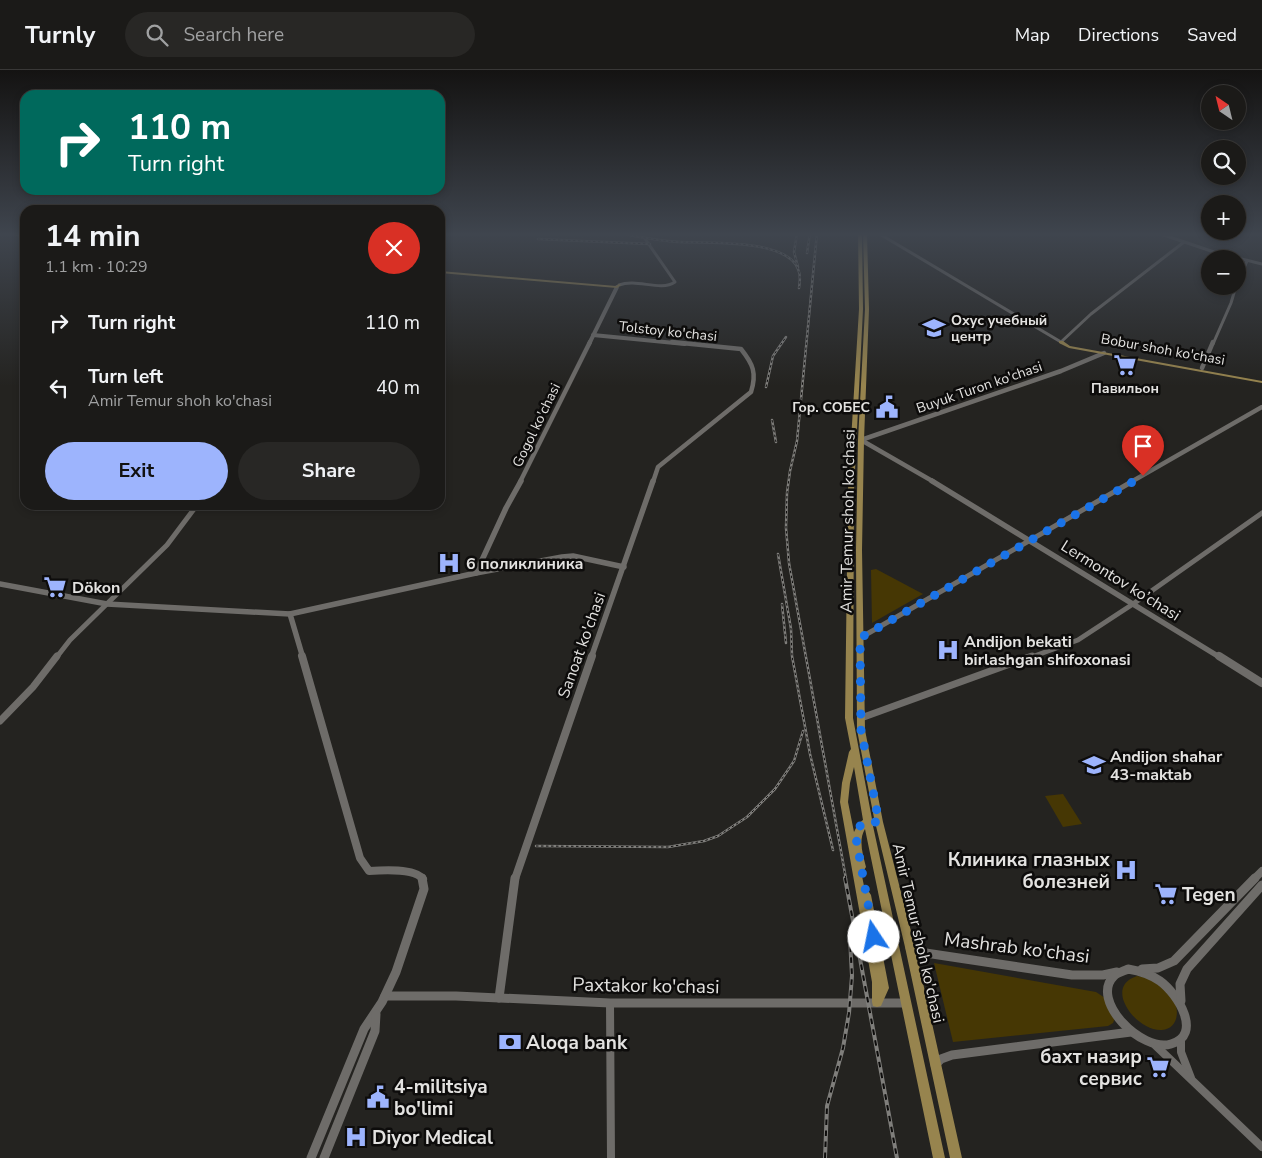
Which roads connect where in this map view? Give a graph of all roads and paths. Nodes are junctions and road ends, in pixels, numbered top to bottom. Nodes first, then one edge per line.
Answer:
1 (599, 284) edge
2 (623, 284) edge
3 (646, 284) edge
4 (676, 284) edge
5 (863, 284) edge
6 (864, 284) edge
7 (963, 284) edge
8 (1130, 284) edge
9 (618, 286) junction
10 (1232, 295) edge
11 (864, 309) junction
12 (592, 335) junction
13 (1061, 342) junction
14 (741, 350) joint
15 (1104, 353) junction
16 (1202, 368) junction
17 (1262, 380) edge
18 (1262, 407) edge
19 (857, 440) junction
20 (193, 510) edge
21 (1262, 513) edge
22 (1029, 540) junction
23 (624, 567) junction
24 (476, 573) junction
25 (0, 584) edge
26 (107, 604) junction
27 (1133, 604) junction
28 (290, 614) junction
29 (860, 638) junction
30 (1262, 683) edge
31 (861, 718) junction
32 (0, 722) edge
33 (854, 748) junction
34 (868, 822) junction
35 (879, 822) junction
36 (1262, 871) edge
37 (1262, 885) edge
38 (910, 948) junction
39 (1136, 969) junction
40 (1121, 971) junction
41 (385, 996) junction
42 (499, 998) junction
43 (877, 1002) junction
44 (906, 1002) junction
45 (1181, 1002) junction
46 (610, 1003) junction
47 (376, 1013) junction
48 (1131, 1032) junction
49 (1180, 1040) junction
50 (1155, 1045) junction
51 (935, 1065) junction
52 (1198, 1088) junction
53 (1262, 1147) edge
54 (311, 1158) edge
55 (324, 1158) edge
56 (612, 1158) edge
57 (939, 1158) edge
58 (956, 1158) edge

1 - 9 main road
2 - 9 street
3 - 4 street
5 - 11 main road, Amir Temur shoh ko'chasi
6 - 11 main road, Amir Temur shoh ko'chasi
7 - 13 street
8 - 13 street
9 - 12 main road, Gogol ko'chasi
10 - 16 street
11 - 19 main road, Amir Temur shoh ko'chasi
12 - 14 main road, Tolstoy ko'chasi
12 - 24 main road, Gogol ko'chasi
13 - 15 main road, Bobur shoh ko'chasi
13 - 16 main road, Bobur shoh ko'chasi
14 - 23 main road, Sanoat ko'chasi
15 - 17 main road, Bobur shoh ko'chasi
15 - 19 street, Buyuk Turon ko'chasi
16 - 17 main road, Bobur shoh ko'chasi
18 - 22 street
19 - 22 main road, Lermontov ko’chasi
19 - 29 main road, Amir Temur shoh ko'chasi
19 - 33 main road, Amir Temur shoh ko'chasi
20 - 26 street
21 - 27 street
22 - 27 main road, Lermontov ko’chasi
22 - 29 street
23 - 24 main road
23 - 42 main road, Sanoat ko'chasi
24 - 28 main road
25 - 26 main road
26 - 28 main road
26 - 32 street
27 - 30 main road, Lermontov ko’chasi
27 - 31 street
28 - 41 main road
29 - 31 main road, Amir Temur shoh ko'chasi
31 - 35 main road, Amir Temur shoh ko'chasi
33 - 34 main road, Amir Temur shoh ko'chasi
33 - 43 main road
34 - 35 main road
34 - 43 main road
34 - 44 main road, Amir Temur shoh ko'chasi
35 - 38 main road, Amir Temur shoh ko'chasi
36 - 39 main road, Mashrab ko'chasi
37 - 45 main road
38 - 40 main road, Mashrab ko'chasi
38 - 51 main road, Amir Temur shoh ko'chasi
39 - 40 main road, Mashrab ko'chasi
39 - 45 main road
40 - 48 main road
41 - 42 main road, Paxtakor ko'chasi
41 - 47 main road
42 - 46 main road, Paxtakor ko'chasi
43 - 44 main road, Paxtakor ko'chasi
43 - 46 main road, Paxtakor ko'chasi
44 - 57 main road, Amir Temur shoh ko'chasi
45 - 49 main road
46 - 56 street
47 - 54 main road
47 - 55 main road
48 - 50 main road
48 - 51 main road
49 - 50 main road
49 - 52 street
50 - 52 street
51 - 58 main road, Amir Temur shoh ko'chasi
52 - 53 street

